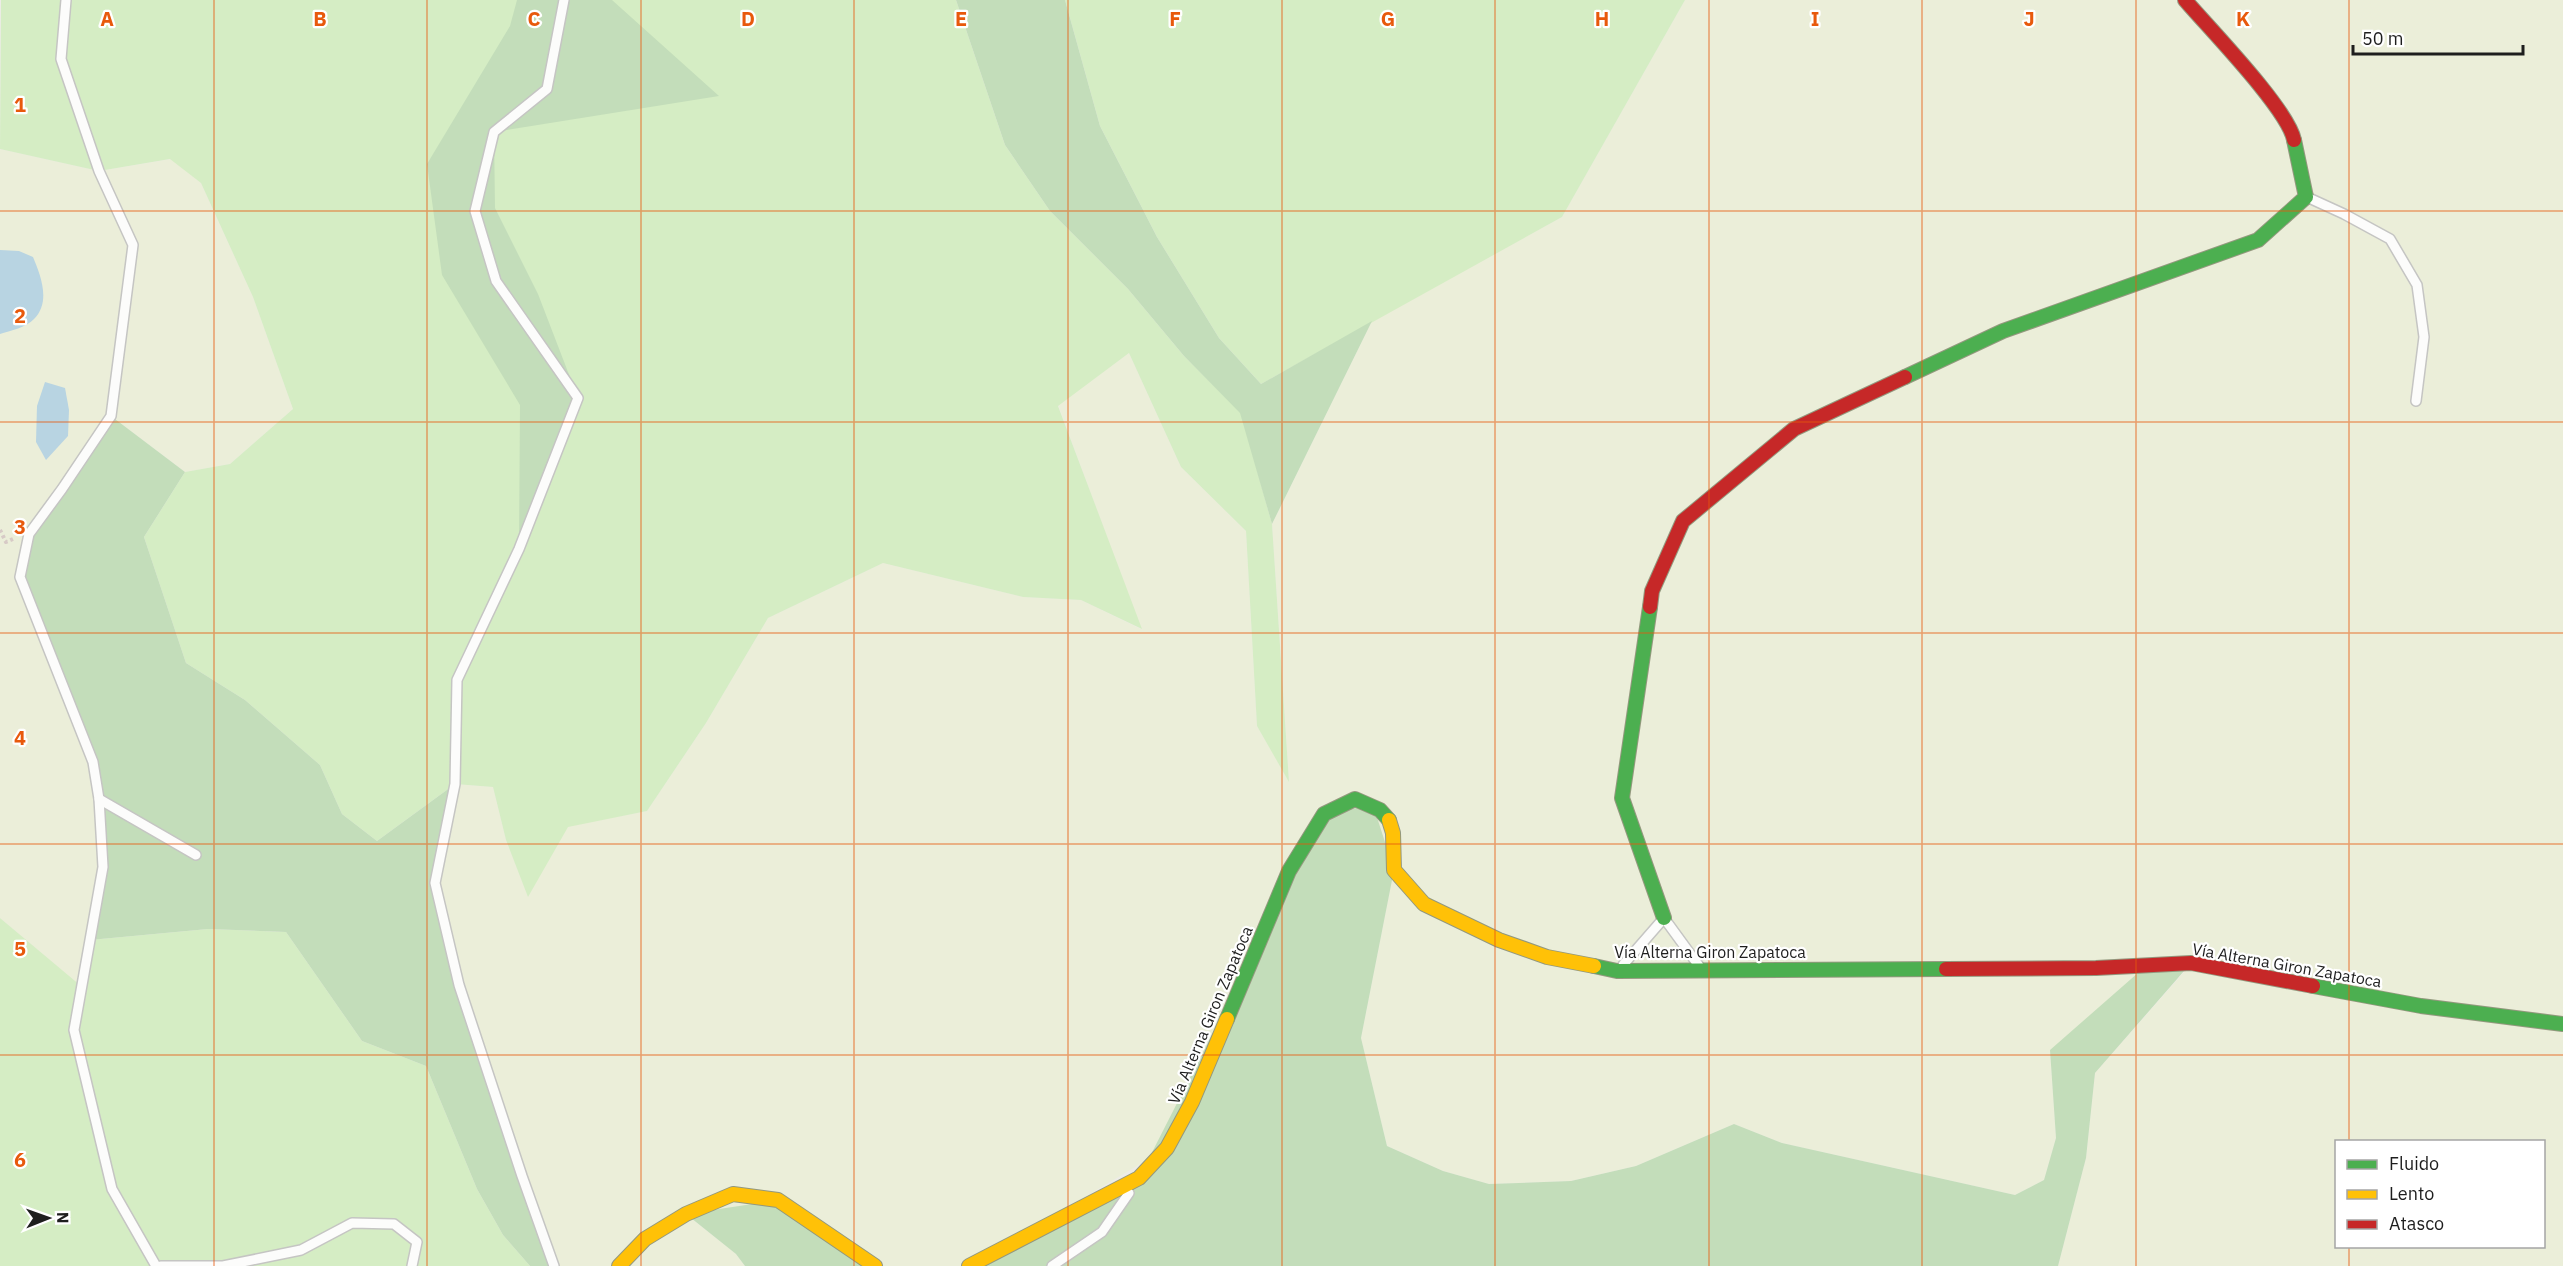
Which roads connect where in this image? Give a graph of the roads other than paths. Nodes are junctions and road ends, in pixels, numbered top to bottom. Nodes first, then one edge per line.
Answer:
1 (66, 0) edge
2 (564, 0) edge
3 (2185, 0) edge
4 (2306, 197) junction
5 (2416, 401) dead end
6 (99, 799) junction
7 (196, 855) dead end
8 (1664, 918) junction
9 (1701, 969) junction
10 (1617, 971) junction
11 (2563, 1024) edge
12 (1139, 1178) junction
13 (156, 1266) edge
14 (161, 1266) edge
15 (412, 1266) edge
16 (554, 1266) edge
17 (619, 1266) edge
18 (875, 1266) edge
19 (969, 1266) edge
20 (1052, 1266) edge

1 - 6 lane
2 - 16 lane
3 - 4 street
4 - 5 lane
4 - 8 street
6 - 7 lane
6 - 13 lane
8 - 9 lane
8 - 10 lane
9 - 10 street, Vía Alterna Giron Zapatoca
9 - 11 street, Vía Alterna Giron Zapatoca
10 - 12 street, Vía Alterna Giron Zapatoca
12 - 19 street, Vía Alterna Giron Zapatoca
12 - 20 lane
14 - 15 lane
17 - 18 street

